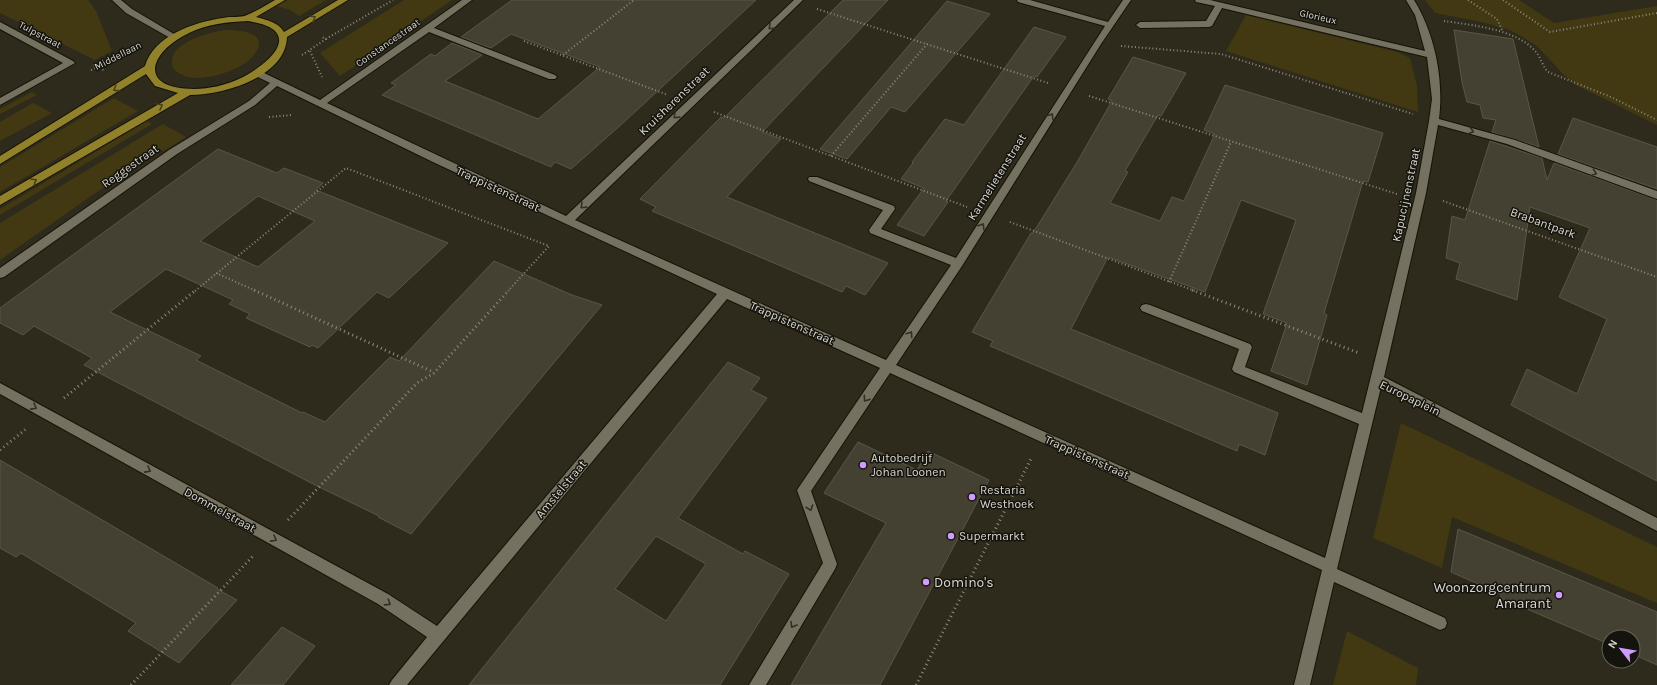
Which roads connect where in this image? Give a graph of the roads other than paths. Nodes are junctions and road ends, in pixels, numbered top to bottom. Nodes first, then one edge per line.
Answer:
1 (116, 0) edge
2 (281, 0) edge
3 (344, 0) edge
4 (468, 0) edge
5 (1021, 0) edge
6 (1127, 0) edge
7 (1200, 0) edge
8 (1410, 0) edge
9 (798, 1) edge
10 (1220, 5) junction
11 (248, 18) junction
12 (1140, 24) dead end
13 (0, 25) edge
14 (1109, 25) junction
15 (427, 28) junction
16 (283, 36) junction
17 (175, 37) junction
18 (1431, 55) junction
19 (149, 68) junction
20 (257, 73) junction
21 (552, 77) dead end
22 (277, 82) junction
23 (188, 92) junction
24 (0, 102) edge
25 (321, 103) junction
26 (1434, 121) junction
27 (0, 161) edge
28 (813, 179) dead end
29 (1657, 195) edge
30 (0, 201) edge
31 (567, 221) junction
32 (958, 263) junction
33 (0, 274) edge
34 (725, 293) junction
35 (1146, 308) dead end
36 (888, 367) junction
37 (1377, 379) junction
38 (0, 388) edge
39 (1367, 421) junction
40 (1657, 525) edge
41 (1330, 570) junction
42 (1440, 623) dead end
43 (438, 636) junction
44 (397, 685) edge
45 (757, 685) edge
46 (1302, 685) edge

1 - 17 street
2 - 11 main road
16 -> 3 main road
4 - 15 street, Constancestraat
5 - 14 street
6 - 14 street, Karmelietenstraat
7 - 10 street, Glorieux
8 - 18 street, Kapucijnenstraat
9 -> 31 street, Kruisherenstraat
10 - 12 street
10 - 18 street, Glorieux
11 - 16 main road
11 - 17 main road
13 - 24 street, Tulpstraat
32 -> 14 street, Karmelietenstraat
15 - 21 street
15 - 25 street, Constancestraat
16 - 20 main road
17 - 19 main road
18 - 26 street, Kapucijnenstraat
19 - 23 main road
19 -> 27 main road
20 - 22 street, Trappistenstraat
20 - 23 main road
22 - 25 street, Trappistenstraat
22 - 33 street, Reggestraat
30 -> 23 main road
25 - 31 street, Trappistenstraat
26 -> 29 street
26 - 37 street, Kapucijnenstraat
28 - 32 street
31 - 34 street, Trappistenstraat
36 -> 32 street, Karmelietenstraat
34 - 36 street, Trappistenstraat
34 - 43 street, Amstelstraat
35 - 39 street
36 - 41 street, Trappistenstraat
36 -> 45 street, Karmelietenstraat
37 - 39 street, Europaplein
37 - 40 street, Europaplein
38 -> 43 street, Dommelstraat
39 - 41 street, Europaplein
41 - 42 street, Trappistenstraat
41 - 46 street, Europaplein
43 - 44 street, Amstelstraat

